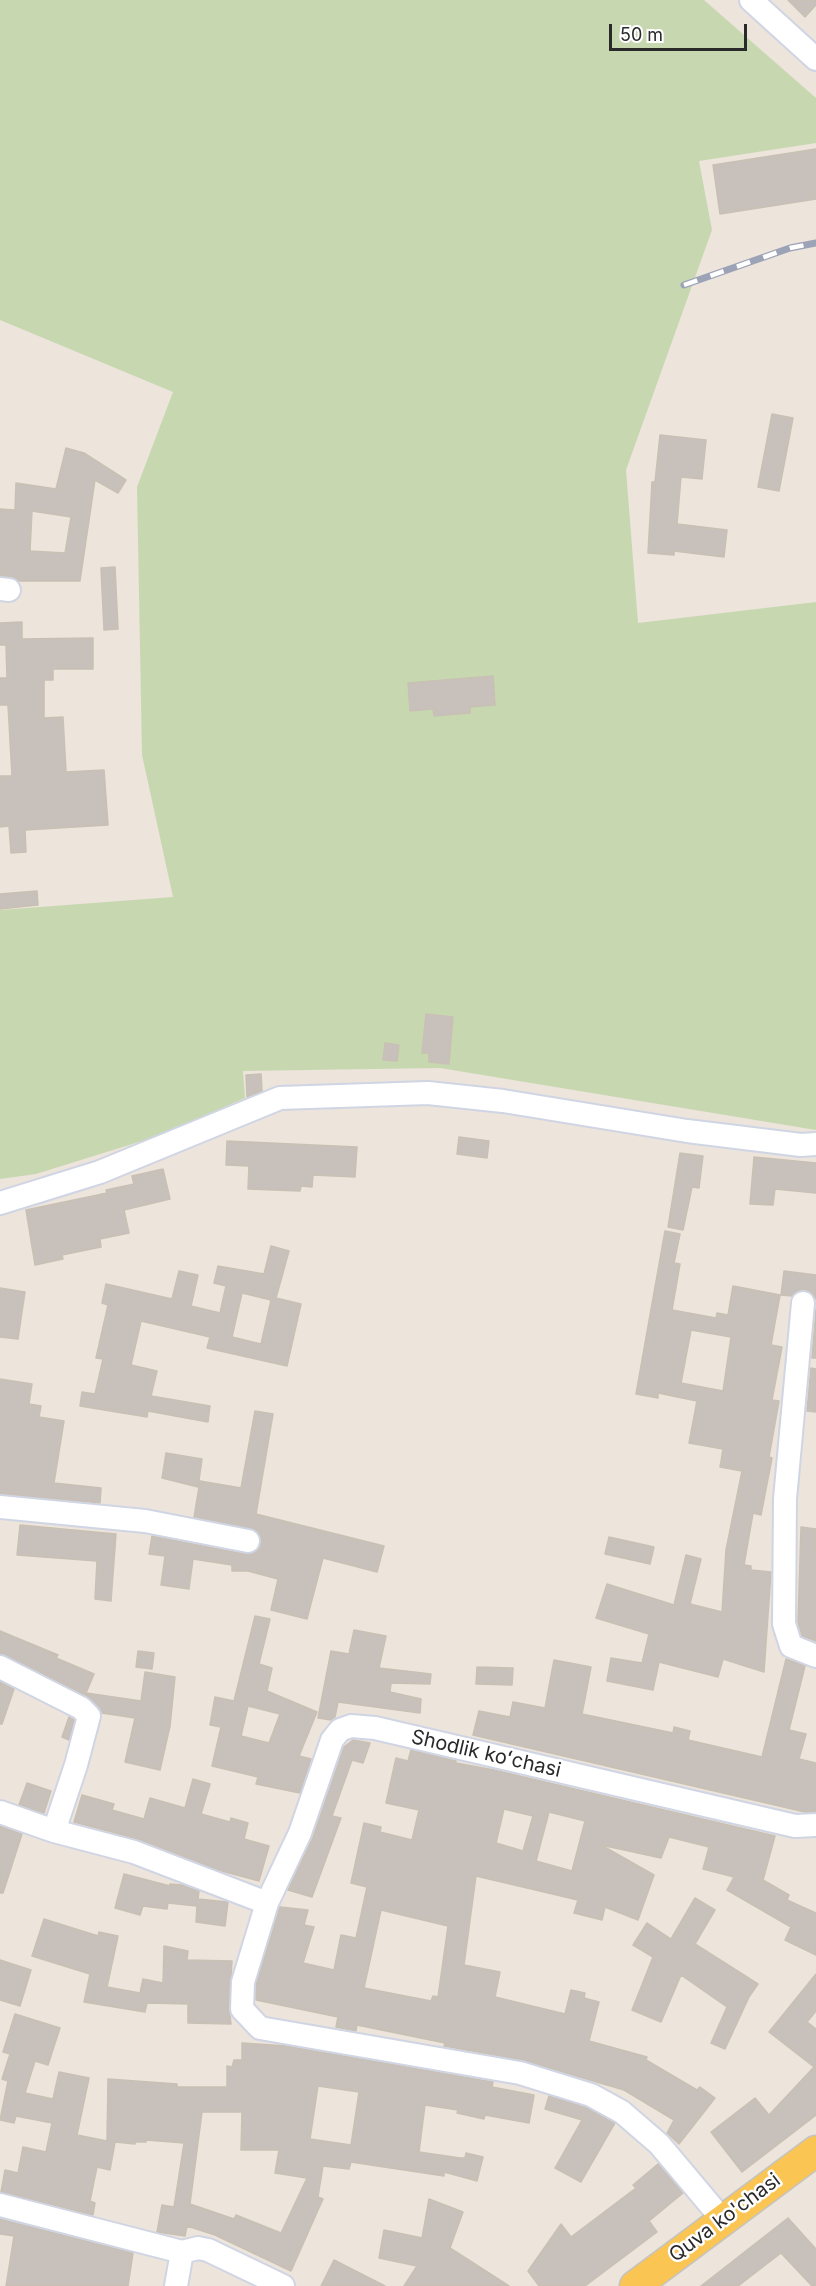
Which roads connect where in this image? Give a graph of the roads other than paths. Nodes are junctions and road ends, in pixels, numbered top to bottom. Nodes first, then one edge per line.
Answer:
1 (751, 0) edge
2 (816, 59) edge
3 (816, 1144) edge
4 (0, 1203) edge
5 (803, 1303) dead end
6 (0, 1507) edge
7 (248, 1541) dead end
8 (816, 1656) edge
9 (0, 1667) edge
10 (0, 1812) edge
11 (816, 1826) edge
12 (54, 1831) junction
13 (267, 1904) junction
14 (816, 2151) edge
15 (0, 2205) edge
16 (722, 2219) junction
17 (182, 2252) junction
18 (176, 2286) edge
19 (283, 2286) edge
20 (635, 2286) edge

1 - 2 street
3 - 4 street
5 - 8 street
6 - 7 street
9 - 12 street
10 - 12 street
11 - 13 street, Shodlik koʻchasi
12 - 13 street
13 - 16 street, Shodlik koʻchasi
14 - 16 main road, Quva ko'chasi
15 - 17 street
16 - 20 main road, Quva ko'chasi
17 - 18 street
17 - 19 street

